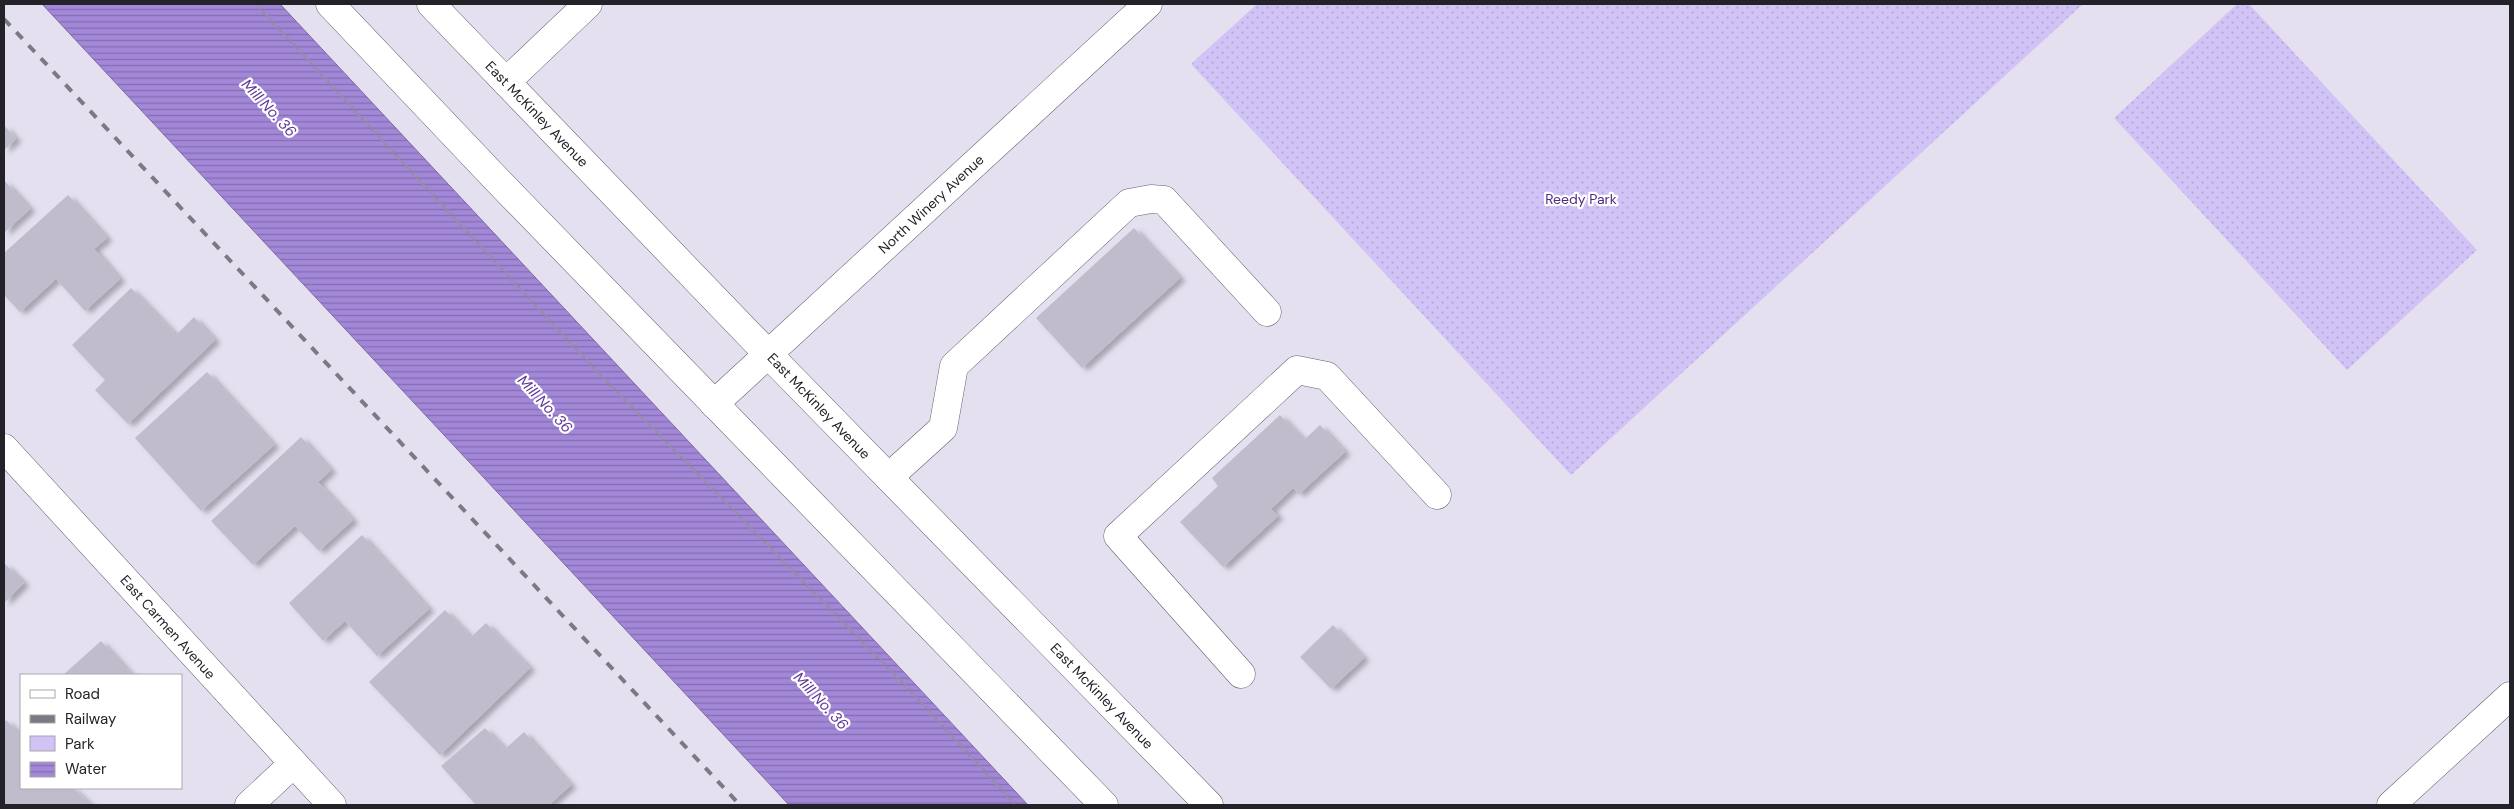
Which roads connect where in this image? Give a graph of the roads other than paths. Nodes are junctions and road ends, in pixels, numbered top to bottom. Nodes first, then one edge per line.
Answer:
1 (330, 4) edge
2 (431, 4) edge
3 (588, 4) edge
4 (1148, 4) edge
5 (506, 82) junction
6 (1267, 312) dead end
7 (768, 354) junction
8 (714, 404) junction
9 (4, 448) edge
10 (889, 477) junction
11 (1436, 495) dead end
12 (1241, 674) dead end
13 (2510, 696) edge
14 (293, 764) junction
15 (249, 805) edge
16 (332, 805) edge
17 (1104, 805) edge
18 (1209, 805) edge
19 (2391, 805) edge

1 - 8 main road
2 - 5 main road, East McKinley Avenue
3 - 5 main road
4 - 7 main road, North Winery Avenue
5 - 7 main road, East McKinley Avenue
6 - 10 main road
7 - 8 main road, North Winery Avenue
7 - 10 main road, East McKinley Avenue
8 - 17 main road
9 - 14 main road, East Carmen Avenue
10 - 18 main road, East McKinley Avenue
11 - 12 main road
13 - 19 main road
14 - 15 main road
14 - 16 main road, East Carmen Avenue

